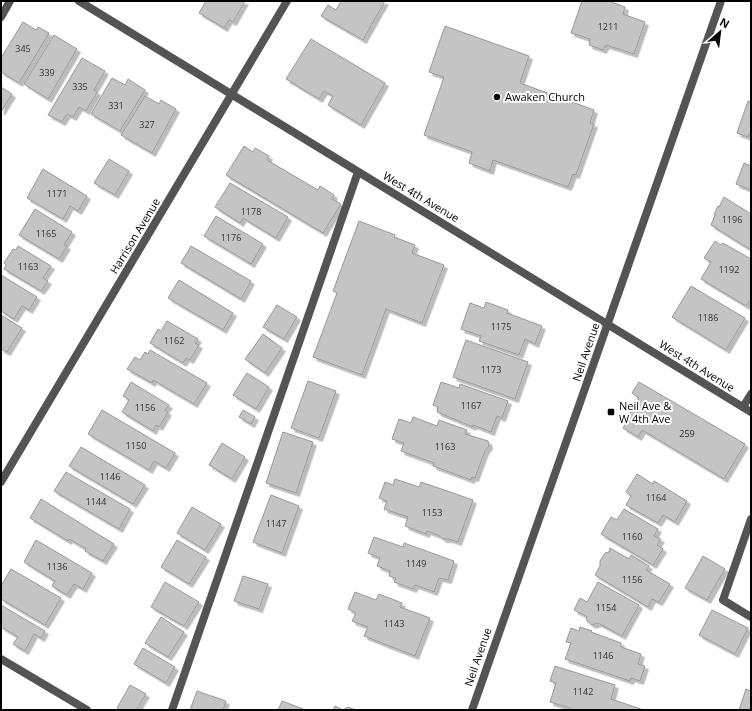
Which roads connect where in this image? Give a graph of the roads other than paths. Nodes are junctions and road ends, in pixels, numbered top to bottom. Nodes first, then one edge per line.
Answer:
1 (10, 1) edge
2 (80, 1) edge
3 (287, 1) edge
4 (721, 1) edge
5 (1, 17) edge
6 (232, 94) junction
7 (358, 172) junction
8 (607, 324) junction
9 (751, 394) edge
10 (743, 407) junction
11 (751, 412) edge
12 (1, 482) edge
13 (751, 519) edge
14 (751, 617) edge
15 (1, 659) edge
16 (87, 710) edge
17 (172, 710) edge
18 (472, 710) edge

1 - 5 street
2 - 6 street, West 4th Avenue
3 - 6 street, Harrison Avenue
4 - 8 street, Neil Avenue
6 - 7 street, West 4th Avenue
6 - 12 street, Harrison Avenue
7 - 8 street, West 4th Avenue
7 - 17 street
8 - 10 street, West 4th Avenue
8 - 18 street, Neil Avenue
9 - 10 street
10 - 11 street, West 4th Avenue
13 - 14 street
15 - 16 street

